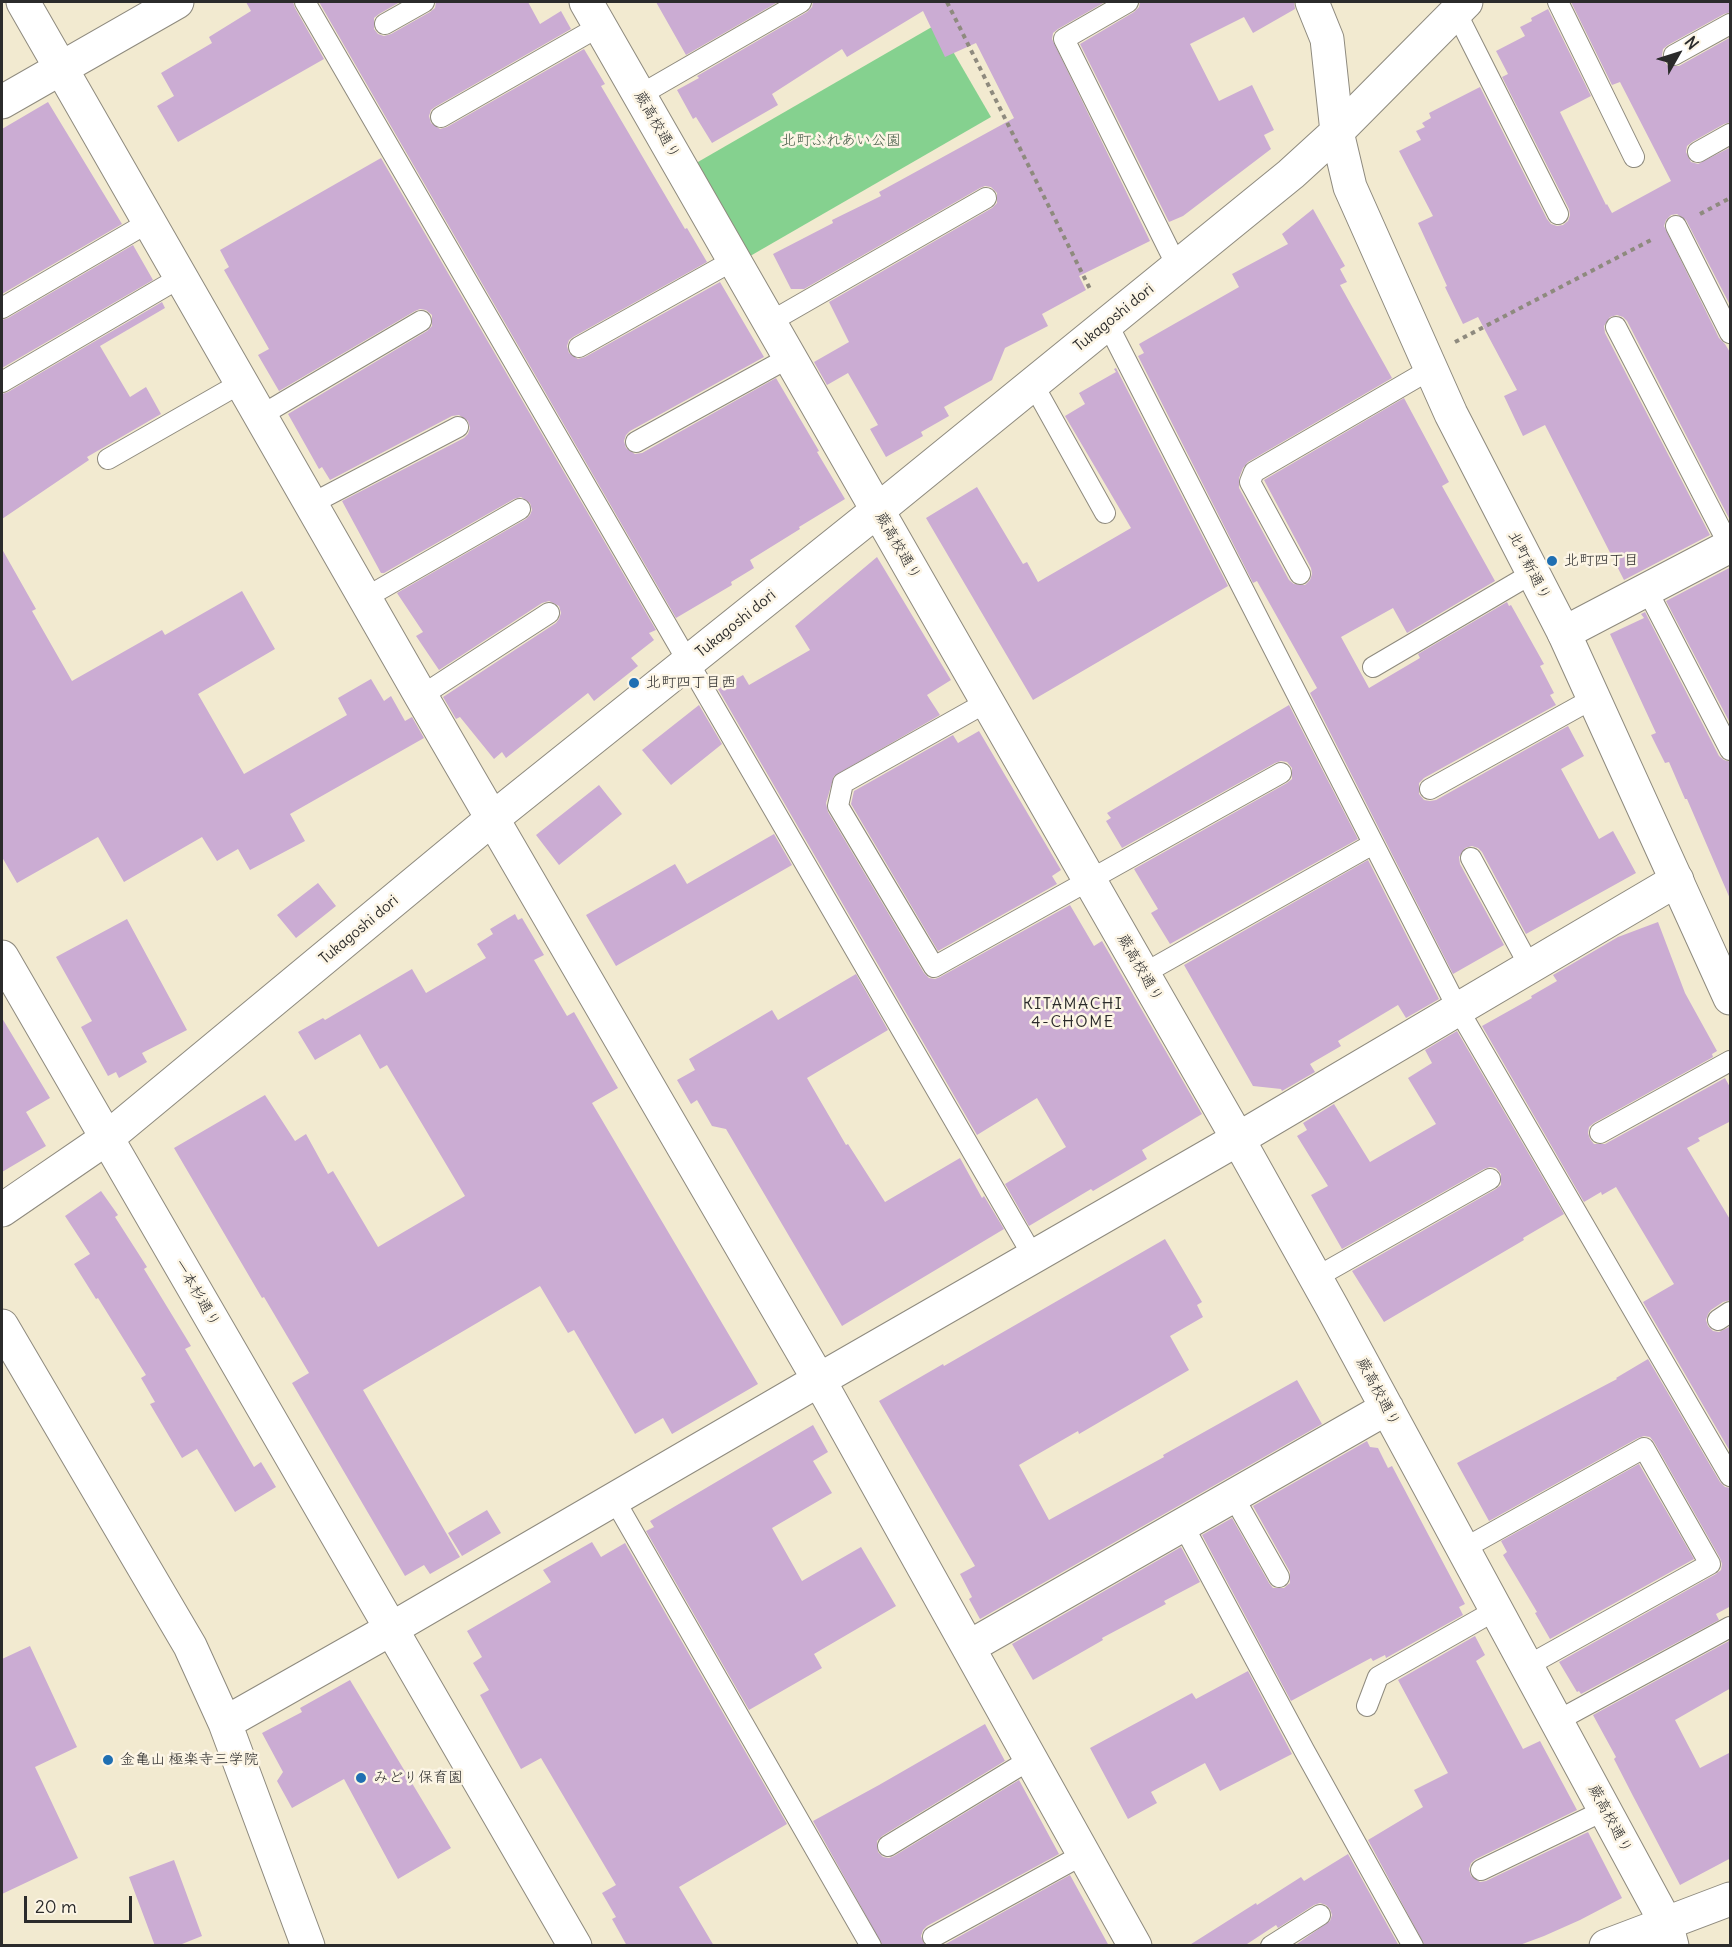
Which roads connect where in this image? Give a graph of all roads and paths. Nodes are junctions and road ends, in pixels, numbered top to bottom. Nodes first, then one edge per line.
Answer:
1 (22, 2) edge
2 (177, 2) edge
3 (305, 2) edge
4 (424, 2) edge
5 (801, 2) edge
6 (947, 2) edge
7 (1128, 2) edge
8 (1312, 2) edge
9 (1558, 2) edge
10 (1461, 7) edge
11 (593, 14) edge
12 (385, 24) dead end
13 (1731, 24) edge
14 (1674, 55) dead end
15 (61, 67) junction
16 (640, 95) junction
17 (2, 102) edge
18 (441, 117) dead end
19 (1337, 132) junction
20 (1731, 134) edge
21 (1698, 152) dead end
22 (1634, 157) dead end
23 (986, 198) dead end
24 (1731, 198) edge
25 (1558, 214) dead end
26 (149, 222) junction
27 (1676, 226) junction
28 (734, 260) junction
29 (1177, 266) junction
30 (181, 276) junction
31 (2, 308) edge
32 (422, 321) dead end
33 (770, 322) junction
34 (1107, 323) junction
35 (1616, 327) dead end
36 (1731, 333) edge
37 (579, 347) dead end
38 (790, 357) junction
39 (1428, 363) junction
40 (2, 382) edge
41 (241, 383) junction
42 (1033, 384) junction
43 (260, 416) junction
44 (458, 427) dead end
45 (636, 442) dead end
46 (108, 459) dead end
47 (311, 504) junction
48 (520, 509) dead end
49 (878, 510) junction
50 (1105, 513) dead end
51 (1730, 546) edge
52 (1533, 573) junction
53 (1300, 574) dead end
54 (1647, 590) junction
55 (365, 598) junction
56 (549, 613) dead end
57 (1564, 633) junction
58 (688, 662) junction
59 (1373, 667) dead end
60 (421, 696) junction
61 (1594, 698) junction
62 (987, 702) junction
63 (1731, 750) edge
64 (1281, 773) dead end
65 (1430, 789) dead end
66 (492, 819) junction
67 (1373, 844) junction
68 (1471, 858) dead end
69 (1089, 880) junction
70 (1677, 880) junction
71 (2, 957) edge
72 (1530, 967) junction
73 (1143, 974) junction
74 (1731, 998) edge
75 (1458, 1009) junction
76 (1731, 1061) edge
77 (1600, 1133) dead end
78 (107, 1138) junction
79 (1238, 1139) junction
80 (1490, 1179) dead end
81 (2, 1210) edge
82 (1033, 1256) junction
83 (1315, 1278) junction
84 (2, 1326) edge
85 (819, 1380) junction
86 (1387, 1408) junction
87 (1731, 1476) edge
88 (1233, 1496) junction
89 (614, 1499) junction
90 (1183, 1525) junction
91 (1463, 1549) junction
92 (1279, 1577) dead end
93 (1496, 1610) junction
94 (1731, 1627) edge
95 (391, 1629) junction
96 (969, 1647) junction
97 (1527, 1666) junction
98 (1367, 1706) dead end
99 (1557, 1721) junction
100 (225, 1723) junction
101 (1031, 1759) junction
102 (1605, 1810) junction
103 (888, 1846) dead end
104 (1084, 1854) junction
105 (1481, 1870) dead end
106 (1731, 1899) edge
107 (1320, 1915) dead end
108 (1669, 1934) edge
109 (933, 1937) dead end
110 (308, 1946) edge
111 (575, 1946) edge
112 (871, 1946) edge
113 (1135, 1946) edge
114 (1271, 1946) edge
115 (1413, 1946) edge
116 (1606, 1946) edge

1 - 15 street
2 - 15 street
3 - 58 lane
4 - 12 lane
5 - 16 lane
6 - 34 path
7 - 29 lane
8 - 19 street, 北町新通り
9 - 22 lane
10 - 19 street, Tukagoshi dori
10 - 25 lane
11 - 16 street, 蕨高校通り
11 - 18 lane
13 - 14 lane
15 - 17 street
15 - 26 street
16 - 28 street, 蕨高校通り
19 - 29 street, Tukagoshi dori
19 - 39 street, 北町新通り
20 - 21 lane
23 - 33 lane
24 - 27 path
26 - 30 street
26 - 31 lane
27 - 36 lane
27 - 39 path
28 - 33 street, 蕨高校通り
28 - 37 lane
29 - 34 street, Tukagoshi dori
30 - 40 lane
30 - 41 street
32 - 43 lane
33 - 38 street, 蕨高校通り
34 - 42 street, Tukagoshi dori
34 - 67 lane
35 - 51 lane
38 - 45 lane
38 - 49 street, 蕨高校通り
39 - 52 street, 北町新通り
39 - 53 lane
41 - 43 street
41 - 46 lane
42 - 49 street, Tukagoshi dori
42 - 50 lane
43 - 47 street
44 - 47 lane
47 - 55 street
48 - 55 lane
49 - 58 street, Tukagoshi dori
49 - 62 street, 蕨高校通り
51 - 54 street
52 - 57 street, 北町新通り
52 - 59 lane
54 - 57 street
54 - 63 lane
55 - 60 street
56 - 60 lane
57 - 61 street, 北町新通り
58 - 66 street, Tukagoshi dori
58 - 82 lane
60 - 66 street
61 - 65 lane
61 - 70 street, 北町新通り
62 - 69 street, 蕨高校通り
62 - 69 lane
64 - 69 lane
66 - 78 street, Tukagoshi dori
66 - 85 street
67 - 73 lane
67 - 75 lane
68 - 72 lane
69 - 73 street, 蕨高校通り
70 - 72 street
70 - 74 street, 北町新通り
71 - 78 street, 一本杉通り
72 - 75 street
73 - 79 street, 蕨高校通り
75 - 79 street
75 - 87 lane
76 - 77 lane
78 - 81 street, Tukagoshi dori
78 - 95 street, 一本杉通り
79 - 82 street
79 - 83 street, 蕨高校通り
80 - 83 lane
82 - 85 street
83 - 86 street, 蕨高校通り
84 - 100 street
85 - 89 street
85 - 96 street
86 - 88 street
86 - 91 street, 蕨高校通り
88 - 90 street
88 - 92 lane
89 - 95 street
89 - 112 lane
90 - 96 street
90 - 115 lane
91 - 93 street, 蕨高校通り
91 - 97 lane
93 - 97 street, 蕨高校通り
93 - 98 lane
94 - 99 lane
95 - 100 street
95 - 111 street, 一本杉通り
96 - 101 street
97 - 99 street, 蕨高校通り
99 - 102 street, 蕨高校通り
100 - 110 street
101 - 103 lane
101 - 104 street
102 - 105 lane
102 - 108 street, 蕨高校通り
104 - 109 lane
104 - 113 street
106 - 108 street
107 - 114 lane
108 - 116 street

